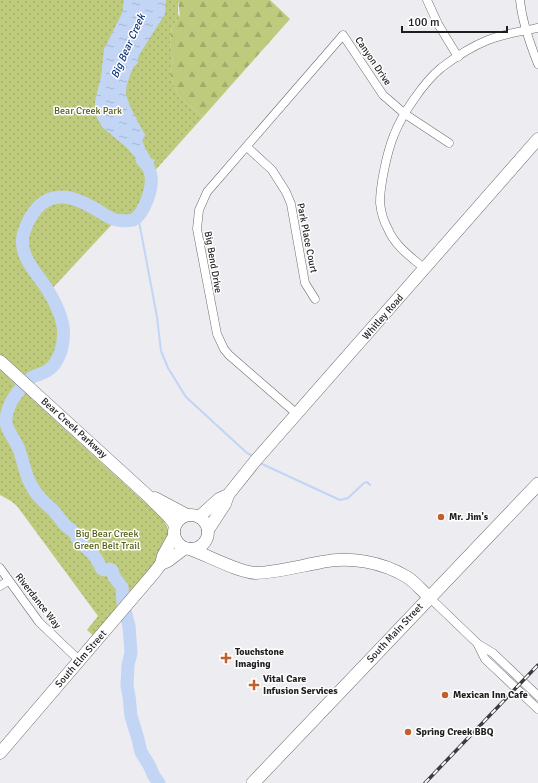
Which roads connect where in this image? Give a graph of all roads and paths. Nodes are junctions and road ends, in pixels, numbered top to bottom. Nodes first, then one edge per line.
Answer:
1 (427, 0) edge
2 (520, 0) edge
3 (538, 28) edge
4 (527, 30) junction
5 (343, 35) joint
6 (458, 57) junction
7 (538, 64) edge
8 (405, 114) junction
9 (538, 139) edge
10 (449, 143) dead end
11 (246, 147) junction
12 (425, 269) junction
13 (315, 299) dead end
14 (0, 361) edge
15 (297, 414) junction
16 (538, 484) edge
17 (228, 494) junction
18 (148, 496) junction
19 (193, 516) junction
20 (175, 530) junction
21 (207, 533) junction
22 (188, 548) junction
23 (161, 564) junction
24 (0, 568) edge
25 (264, 571) junction
26 (8, 580) junction
27 (0, 586) edge
28 (429, 597) junction
29 (478, 644) junction
30 (79, 660) junction
31 (538, 696) edge
32 (538, 710) edge
33 (0, 753) edge
34 (253, 783) edge

1 - 6 street
2 - 4 street
3 - 4 street
4 - 6 street
4 - 7 street
5 - 8 street, Canyon Drive
5 - 11 street, Big Bend Drive
6 - 8 street
8 - 10 street, Canyon Drive
8 - 12 street
9 - 12 street, Whitley Road
11 - 13 street, Park Place Court
11 - 15 street, Big Bend Drive
12 - 15 street, Whitley Road
14 - 18 street, Bear Creek Parkway
15 - 17 street, Whitley Road
16 - 28 main road, South Main Street
17 - 19 street, Whitley Road
17 - 21 street, Whitley Road
18 - 19 street, Bear Creek Parkway
18 - 20 street, Bear Creek Parkway
19 - 20 street
19 - 21 street
20 - 22 street
20 - 23 street, South Elm Street
21 - 22 street
21 - 25 street
22 - 23 street, South Elm Street
22 - 25 street
23 - 30 street, South Elm Street
24 - 26 street, Riverdance Way
25 - 28 street
26 - 27 street
26 - 30 street, Riverdance Way
28 - 29 street
28 - 34 main road, South Main Street
29 - 31 street
29 - 32 street
30 - 33 street, South Elm Street

